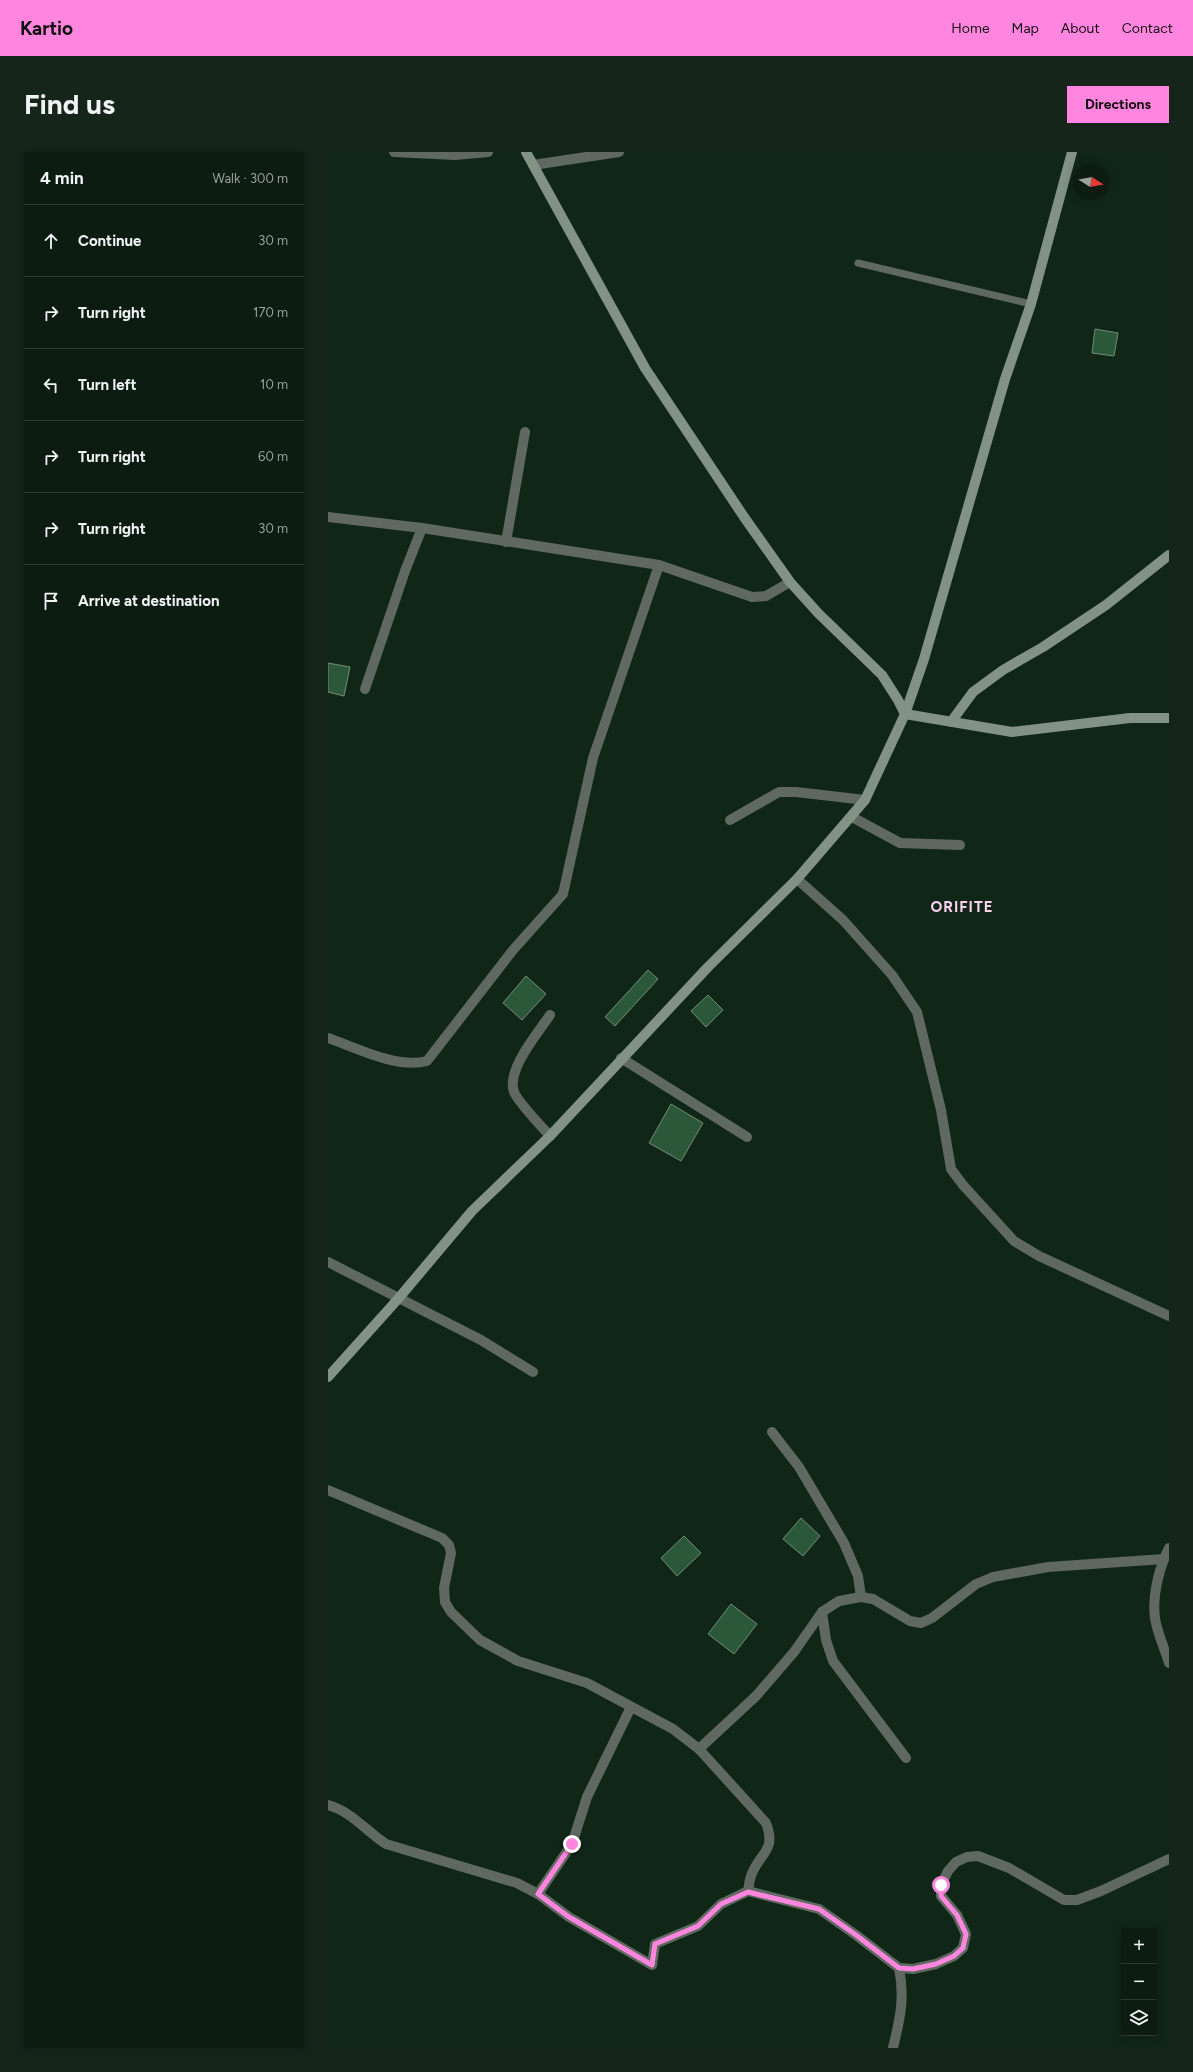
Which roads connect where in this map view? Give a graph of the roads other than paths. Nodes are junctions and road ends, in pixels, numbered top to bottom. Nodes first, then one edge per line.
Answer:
1 (394, 152) edge
2 (488, 152) edge
3 (526, 152) edge
4 (619, 152) edge
5 (1072, 152) edge
6 (534, 165) junction
7 (858, 263) dead end
8 (1031, 304) junction
9 (525, 432) dead end
10 (328, 517) edge
11 (422, 528) junction
12 (506, 542) junction
13 (1169, 555) edge
14 (659, 565) junction
15 (790, 582) junction
16 (364, 689) dead end
17 (905, 714) junction
18 (1169, 718) edge
19 (951, 722) junction
20 (865, 800) junction
21 (852, 817) junction
22 (730, 820) dead end
23 (960, 845) dead end
24 (797, 879) junction
25 (550, 1015) dead end
26 (328, 1038) edge
27 (621, 1058) junction
28 (550, 1136) junction
29 (747, 1137) dead end
30 (328, 1262) edge
31 (398, 1299) junction
32 (1169, 1316) edge
33 (533, 1372) dead end
34 (328, 1376) edge
35 (772, 1432) dead end
36 (328, 1490) edge
37 (1169, 1548) edge
38 (1164, 1559) junction
39 (861, 1597) junction
40 (822, 1612) junction
41 (1169, 1664) edge
42 (631, 1707) junction
43 (699, 1749) junction
44 (906, 1758) dead end
45 (328, 1805) edge
46 (1169, 1859) edge
47 (748, 1892) junction
48 (538, 1894) junction
49 (899, 1968) junction
50 (893, 2048) edge

1 - 2 street
3 - 6 street
4 - 6 street
5 - 8 street
6 - 15 street
7 - 8 lane
8 - 17 street
9 - 12 street
10 - 11 street
11 - 12 street
11 - 16 street
12 - 14 street
13 - 19 street
14 - 15 street
14 - 26 street
15 - 17 street
17 - 19 street
17 - 20 street
18 - 19 street
20 - 21 street
20 - 22 street
21 - 23 street
21 - 24 street
24 - 27 street
24 - 32 street
25 - 28 street
27 - 28 street
27 - 29 street
28 - 31 street
30 - 31 street
31 - 33 street
31 - 34 street
35 - 39 street
36 - 42 street
37 - 38 street
38 - 39 street
38 - 41 street
39 - 40 street
40 - 43 street
40 - 44 street
42 - 43 street
42 - 48 street
43 - 47 street
45 - 48 street
46 - 49 street
47 - 48 street
47 - 49 street
49 - 50 street

